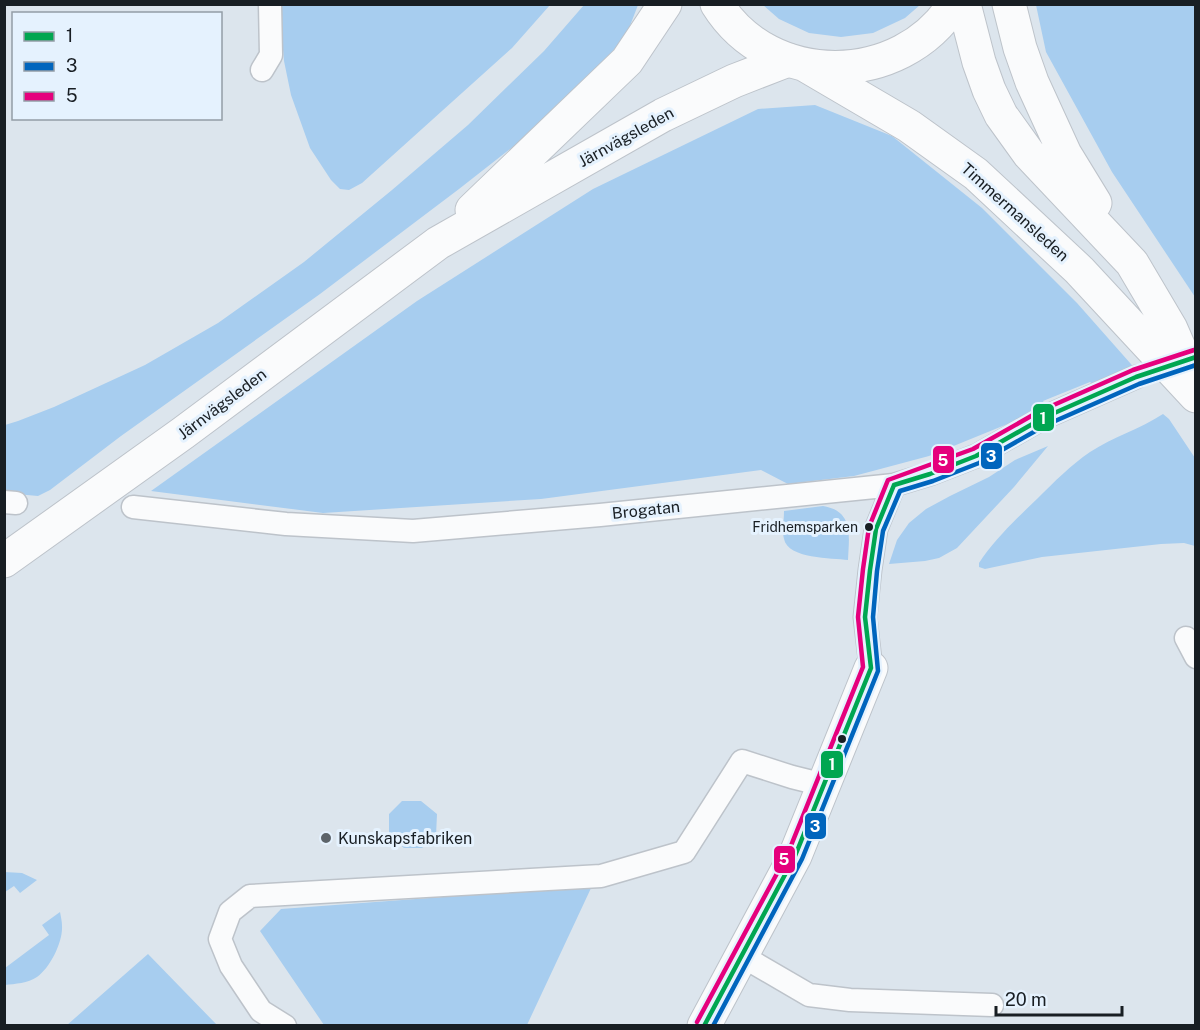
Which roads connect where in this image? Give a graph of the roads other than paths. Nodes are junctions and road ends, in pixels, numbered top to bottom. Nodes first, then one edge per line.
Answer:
1 (270, 4) edge
2 (665, 4) edge
3 (717, 4) edge
4 (954, 4) edge
5 (964, 4) edge
6 (1009, 4) edge
7 (796, 62) junction
8 (262, 70) dead end
9 (438, 243) junction
10 (1132, 263) junction
11 (1136, 377) dead end
12 (1196, 385) edge
13 (1196, 396) edge
14 (894, 485) junction
15 (133, 507) dead end
16 (4, 561) edge
17 (871, 668) joint
18 (824, 785) junction
19 (742, 956) junction
20 (992, 1005) dead end
21 (285, 1026) edge
22 (704, 1026) edge

1 - 8 lane
2 - 9 main road, Järnvägsleden
3 - 7 main road, Timmermansleden
4 - 7 main road
5 - 10 main road
6 - 10 main road
7 - 9 main road, Järnvägsleden
7 - 13 main road, Timmermansleden
9 - 16 main road, Järnvägsleden
10 - 12 main road
11 - 14 lane, Brogatan
14 - 15 lane, Brogatan
14 - 17 lane
17 - 18 main road
18 - 19 main road
18 - 21 lane
19 - 20 lane
19 - 22 main road

